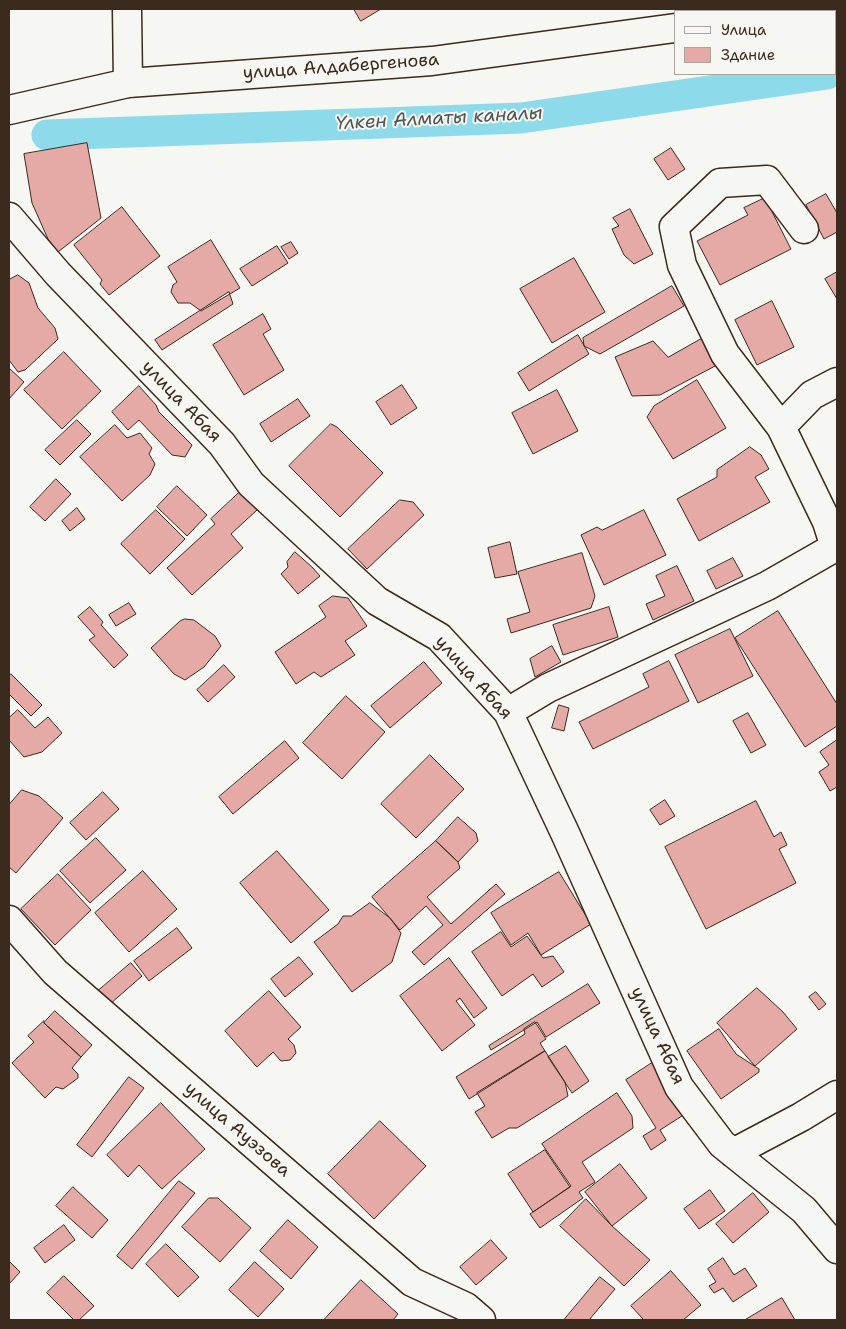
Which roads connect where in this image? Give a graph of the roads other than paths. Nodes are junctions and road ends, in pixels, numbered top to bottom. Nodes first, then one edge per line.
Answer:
1 (127, 9) edge
2 (674, 28) edge
3 (128, 83) junction
4 (9, 110) edge
5 (9, 217) edge
6 (804, 228) dead end
7 (837, 382) edge
8 (781, 427) junction
9 (836, 546) edge
10 (508, 712) junction
11 (9, 920) edge
12 (837, 1095) edge
13 (734, 1153) junction
14 (837, 1249) edge
15 (481, 1320) edge

1 - 3 street
2 - 3 street, улица Алдабергенова
3 - 4 street, улица Алдабергенова
5 - 10 street, улица Абая
6 - 8 street
7 - 8 street
8 - 9 street
9 - 10 street
10 - 13 street, улица Абая
11 - 15 street, улица Ауэзова
12 - 13 street
13 - 14 street, улица Абая

